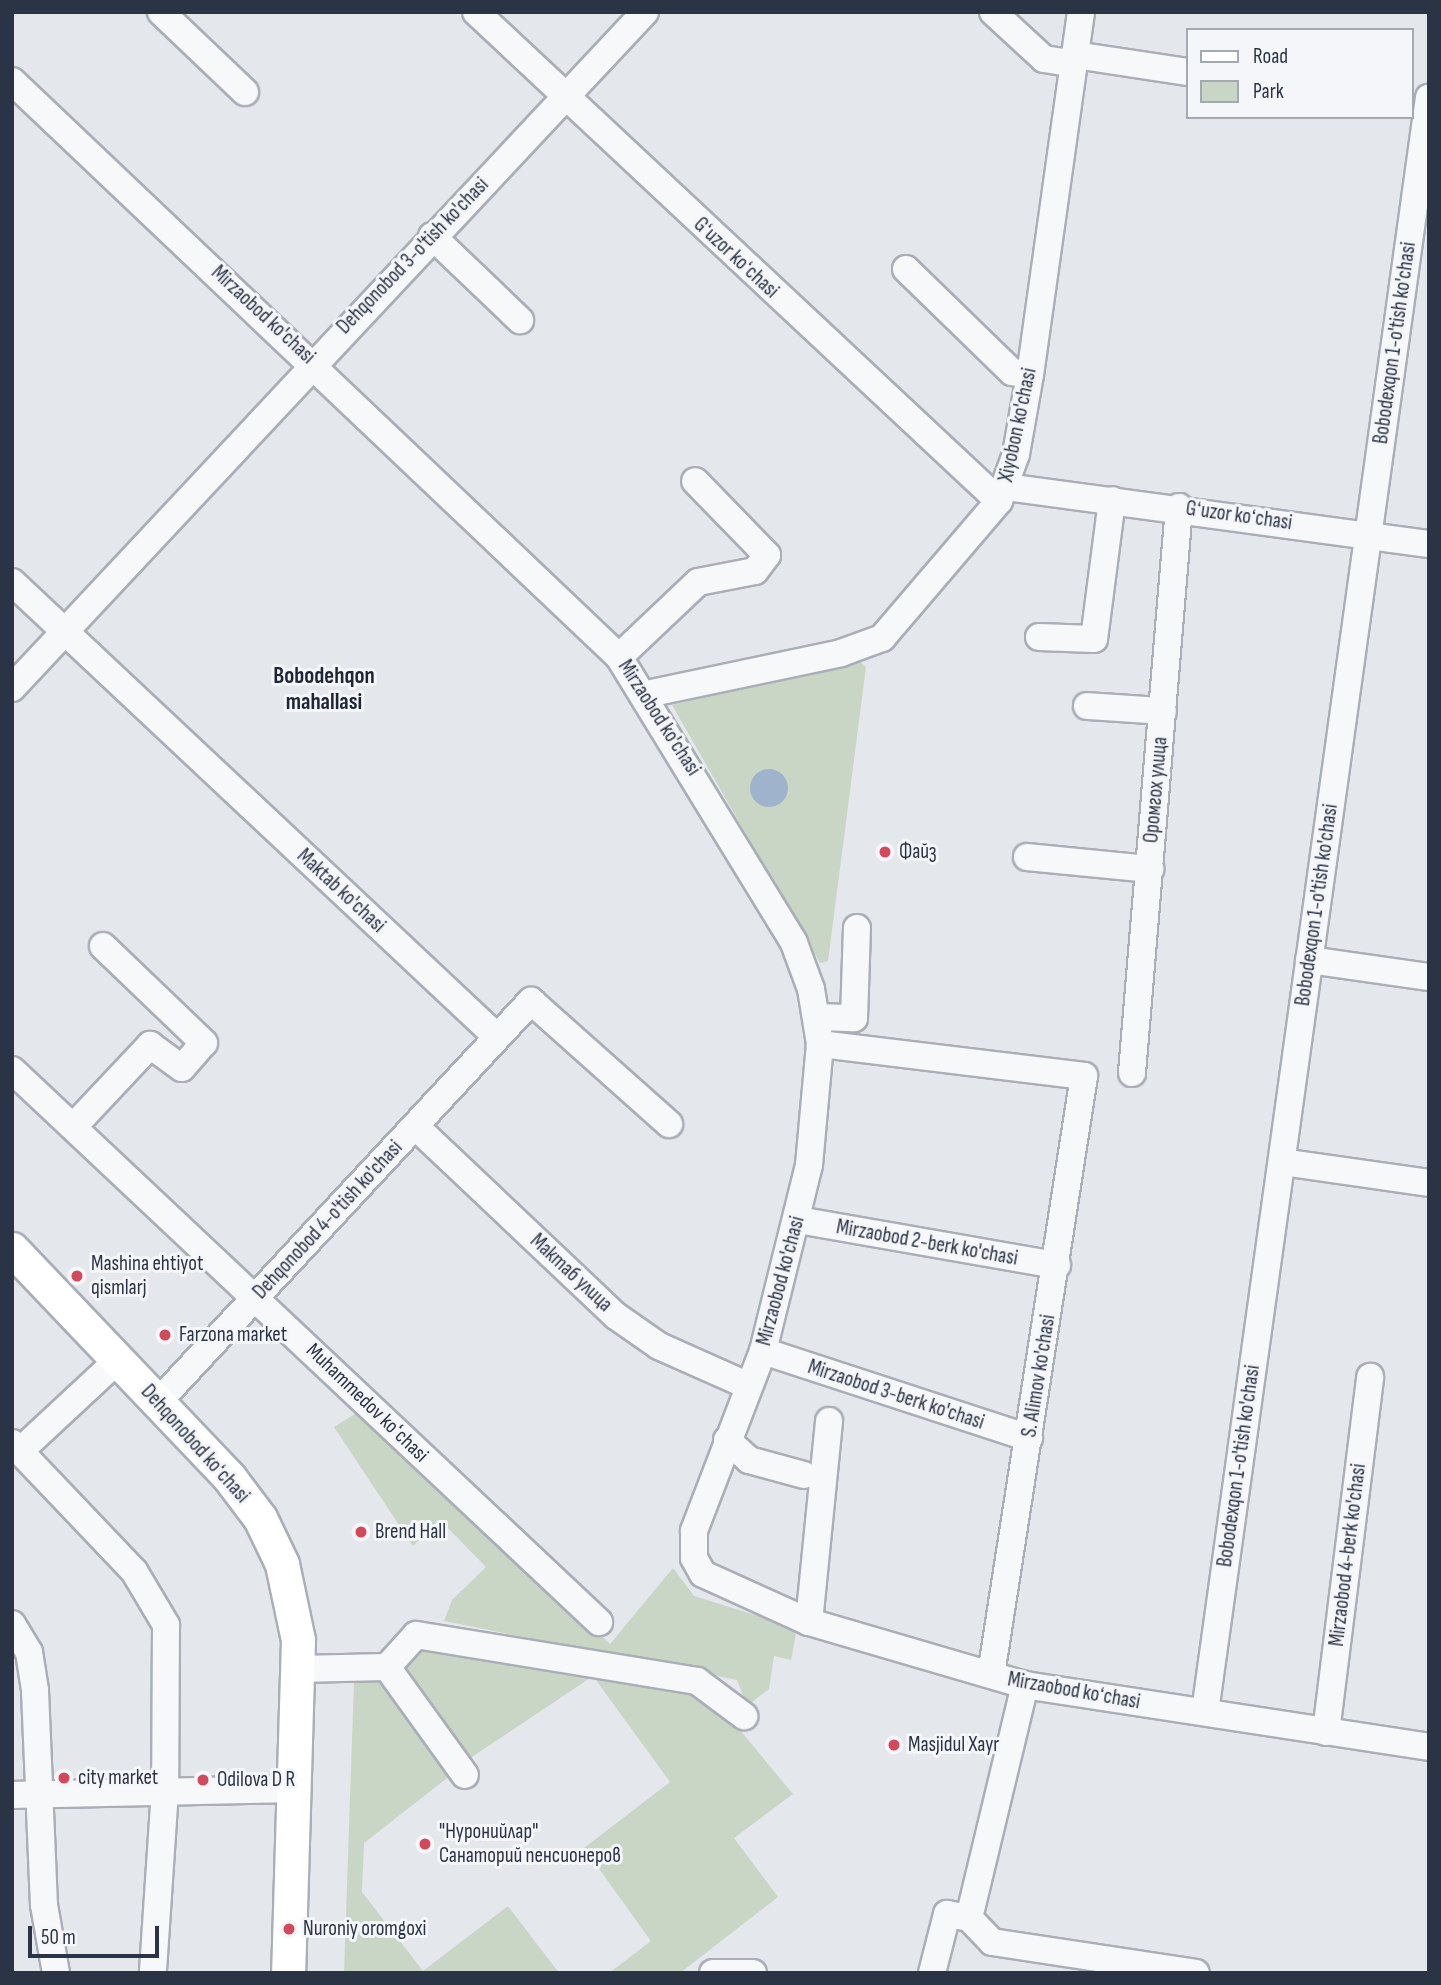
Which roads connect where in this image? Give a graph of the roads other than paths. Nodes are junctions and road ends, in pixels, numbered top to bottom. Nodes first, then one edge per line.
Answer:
1 (162, 12) edge
2 (476, 12) edge
3 (645, 12) edge
4 (993, 12) edge
5 (1081, 12) edge
6 (1075, 59) junction
7 (1186, 72) edge
8 (12, 81) edge
9 (245, 92) dead end
10 (565, 96) junction
11 (1424, 105) edge
12 (432, 236) junction
13 (906, 269) dead end
14 (520, 320) dead end
15 (312, 362) junction
16 (1030, 375) junction
17 (695, 481) dead end
18 (1003, 494) junction
19 (1112, 500) junction
20 (1179, 507) junction
21 (1368, 536) junction
22 (1429, 544) edge
23 (12, 582) edge
24 (64, 631) junction
25 (1039, 638) dead end
26 (619, 657) junction
27 (12, 688) edge
28 (647, 694) junction
29 (1087, 706) dead end
30 (1163, 711) junction
31 (1027, 857) dead end
32 (1150, 869) junction
33 (857, 928) dead end
34 (103, 946) dead end
35 (1309, 960) junction
36 (1429, 977) edge
37 (818, 1017) junction
38 (854, 1018) junction
39 (497, 1037) junction
40 (821, 1044) junction
41 (868, 1050) junction
42 (12, 1070) edge
43 (1132, 1073) dead end
44 (669, 1124) dead end
45 (75, 1125) junction
46 (415, 1126) junction
47 (1282, 1162) junction
48 (1429, 1183) edge
49 (798, 1220) junction
50 (12, 1249) edge
51 (1057, 1265) junction
52 (258, 1297) junction
53 (763, 1351) junction
54 (118, 1360) junction
55 (1370, 1377) dead end
56 (749, 1386) junction
57 (158, 1402) junction
58 (829, 1421) dead end
59 (1030, 1438) junction
60 (727, 1440) junction
61 (16, 1447) edge
62 (804, 1475) dead end
63 (698, 1566) joint
64 (599, 1622) dead end
65 (808, 1622) junction
66 (12, 1624) edge
67 (387, 1667) junction
68 (298, 1669) junction
69 (991, 1675) junction
70 (1025, 1685) junction
71 (1205, 1712) junction
72 (744, 1716) dead end
73 (1326, 1732) junction
74 (1429, 1747) edge
75 (465, 1775) dead end
76 (294, 1789) junction
77 (165, 1790) junction
78 (43, 1791) junction
79 (12, 1795) edge
80 (969, 1917) junction
81 (56, 1973) edge
82 (153, 1973) edge
83 (288, 1973) edge
84 (713, 1973) edge
85 (753, 1973) edge
86 (932, 1973) edge
87 (1196, 1973) edge

1 - 9 street
2 - 10 street, Gʻuzor koʻchasi
3 - 10 street, Dehqonobod 3-o'tish ko'chasi
4 - 6 street
5 - 6 street, Xiyobon ko'chasi
6 - 7 street
6 - 16 street, Xiyobon ko'chasi
8 - 15 street, Mirzaobod ko'chasi
10 - 12 street, Dehqonobod 3-o'tish ko'chasi
10 - 18 street, Gʻuzor koʻchasi
11 - 21 street, Bobodexqon 1-o'tish ko'chasi
12 - 14 street
12 - 15 street, Dehqonobod 3-o'tish ko'chasi
13 - 16 street
15 - 24 street, Dehqonobod 3-o'tish ko'chasi
15 - 26 street, Mirzaobod ko'chasi
16 - 18 street, Xiyobon ko'chasi
17 - 26 street
18 - 19 street, Gʻuzor koʻchasi
18 - 28 street, Xiyobon ko'chasi
19 - 20 street, Gʻuzor koʻchasi
19 - 25 street
20 - 21 street, Gʻuzor koʻchasi
20 - 30 street, Оромгох улица
21 - 22 street, Gʻuzor koʻchasi
21 - 35 street, Bobodexqon 1-o'tish ko'chasi
23 - 24 street, Maktab ko'chasi
24 - 27 street, Dehqonobod 3-o'tish ko'chasi
24 - 39 street, Maktab ko'chasi
26 - 28 street, Mirzaobod ko'chasi
28 - 37 street, Mirzaobod ko'chasi
29 - 30 street
30 - 32 street, Оромгох улица
31 - 32 street
32 - 43 street, Оромгох улица
33 - 38 street
34 - 45 street
35 - 36 street
35 - 47 street, Bobodexqon 1-o'tish ko'chasi
37 - 38 street
37 - 40 street, Mirzaobod ko'chasi
38 - 41 street
39 - 44 street
39 - 46 street, Dehqonobod 4-o'tish ko'chasi
40 - 41 street
40 - 49 street, Mirzaobod ko'chasi
41 - 51 street, S. Alimov ko'chasi
42 - 45 street, Muhammedov koʻchasi
45 - 52 street, Muhammedov koʻchasi
46 - 52 street, Dehqonobod 4-o'tish ko'chasi
46 - 56 street, Мактаб улица
47 - 48 street
47 - 71 street, Bobodexqon 1-o'tish ko'chasi
49 - 51 street, Mirzaobod 2-berk ko'chasi
49 - 53 street, Mirzaobod ko'chasi
50 - 54 main road, Dehqonobod koʻchasi
51 - 59 street, S. Alimov ko'chasi
52 - 57 street, Dehqonobod 4-o'tish ko'chasi
52 - 64 street, Muhammedov koʻchasi
53 - 56 street, Mirzaobod ko'chasi
53 - 59 street, Mirzaobod 3-berk ko'chasi
54 - 57 main road, Dehqonobod koʻchasi
54 - 61 street
55 - 73 street, Mirzaobod 4-berk ko'chasi
56 - 60 street, Mirzaobod ko'chasi
57 - 68 main road, Dehqonobod koʻchasi
58 - 65 street
59 - 69 street, S. Alimov ko'chasi
60 - 62 street
60 - 63 street, Mirzaobod ko'chasi
61 - 77 street
63 - 65 street, Mirzaobod koʻchasi
65 - 69 street, Mirzaobod koʻchasi
66 - 78 street
67 - 68 street
67 - 72 street
67 - 75 street
68 - 76 main road, Dehqonobod koʻchasi
69 - 70 street, Mirzaobod koʻchasi
70 - 71 street, Mirzaobod koʻchasi
70 - 80 street
71 - 73 street, Mirzaobod koʻchasi
73 - 74 street, Mirzaobod koʻchasi
76 - 77 street
76 - 83 main road, Dehqonobod koʻchasi
77 - 78 street
77 - 82 street
78 - 79 street
78 - 81 street
80 - 86 street
80 - 87 street
84 - 85 street

